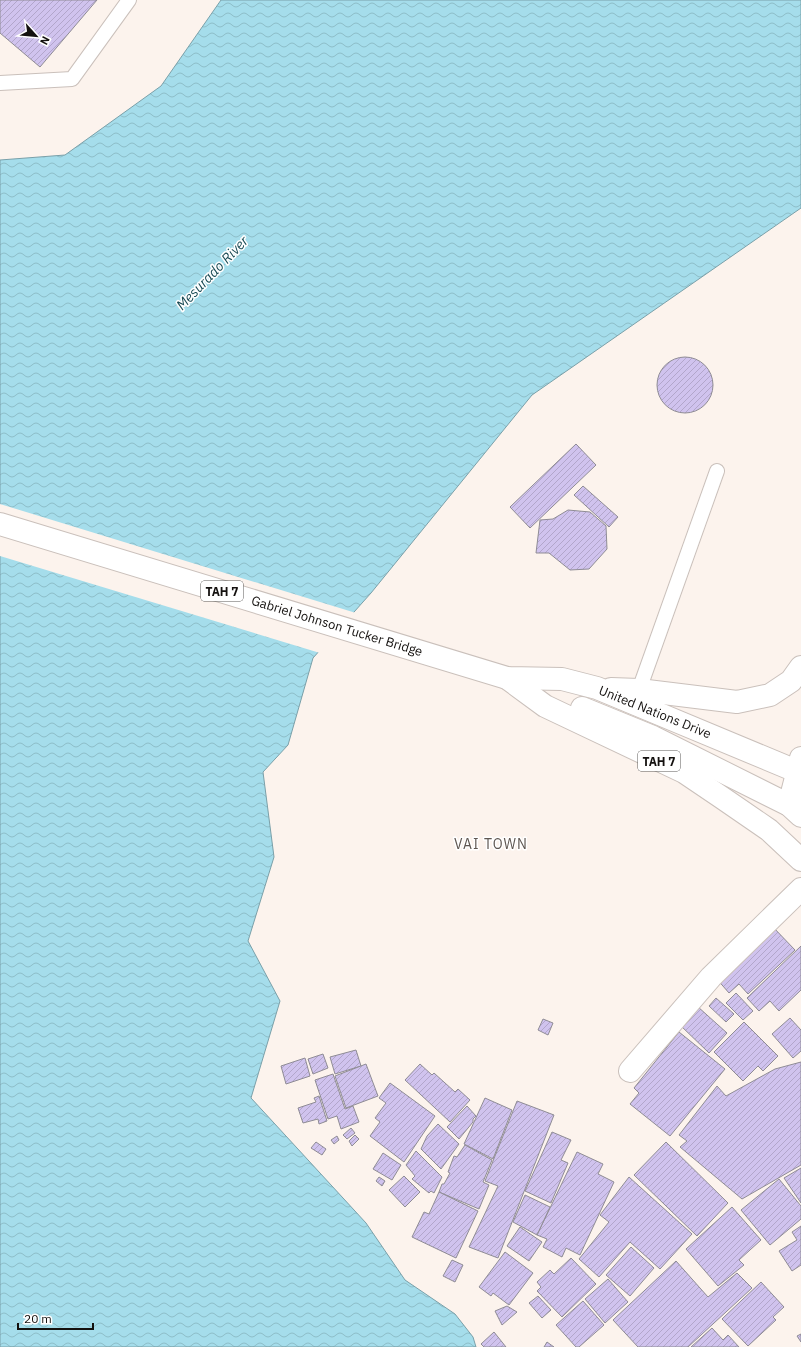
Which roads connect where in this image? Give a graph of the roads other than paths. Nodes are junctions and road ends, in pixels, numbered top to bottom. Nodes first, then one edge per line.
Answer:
1 (129, 0) edge
2 (0, 83) edge
3 (717, 471) dead end
4 (0, 524) edge
5 (444, 658) joint
6 (801, 667) edge
7 (507, 678) junction
8 (597, 688) junction
9 (639, 690) junction
10 (800, 768) edge
11 (795, 810) edge
12 (801, 860) edge
13 (801, 889) edge
14 (630, 1071) dead end

1 - 2 lane
3 - 9 lane
4 - 5 main road, Gabriel Johnson Tucker Bridge / TAH 7
5 - 7 main road, United Nations Drive
6 - 9 main road
7 - 8 main road, United Nations Drive
7 - 11 main road
7 - 12 main road, United Nations Drive / TAH 7
8 - 9 main road
8 - 10 main road, United Nations Drive
10 - 11 main road, United Nations Drive
13 - 14 main road

